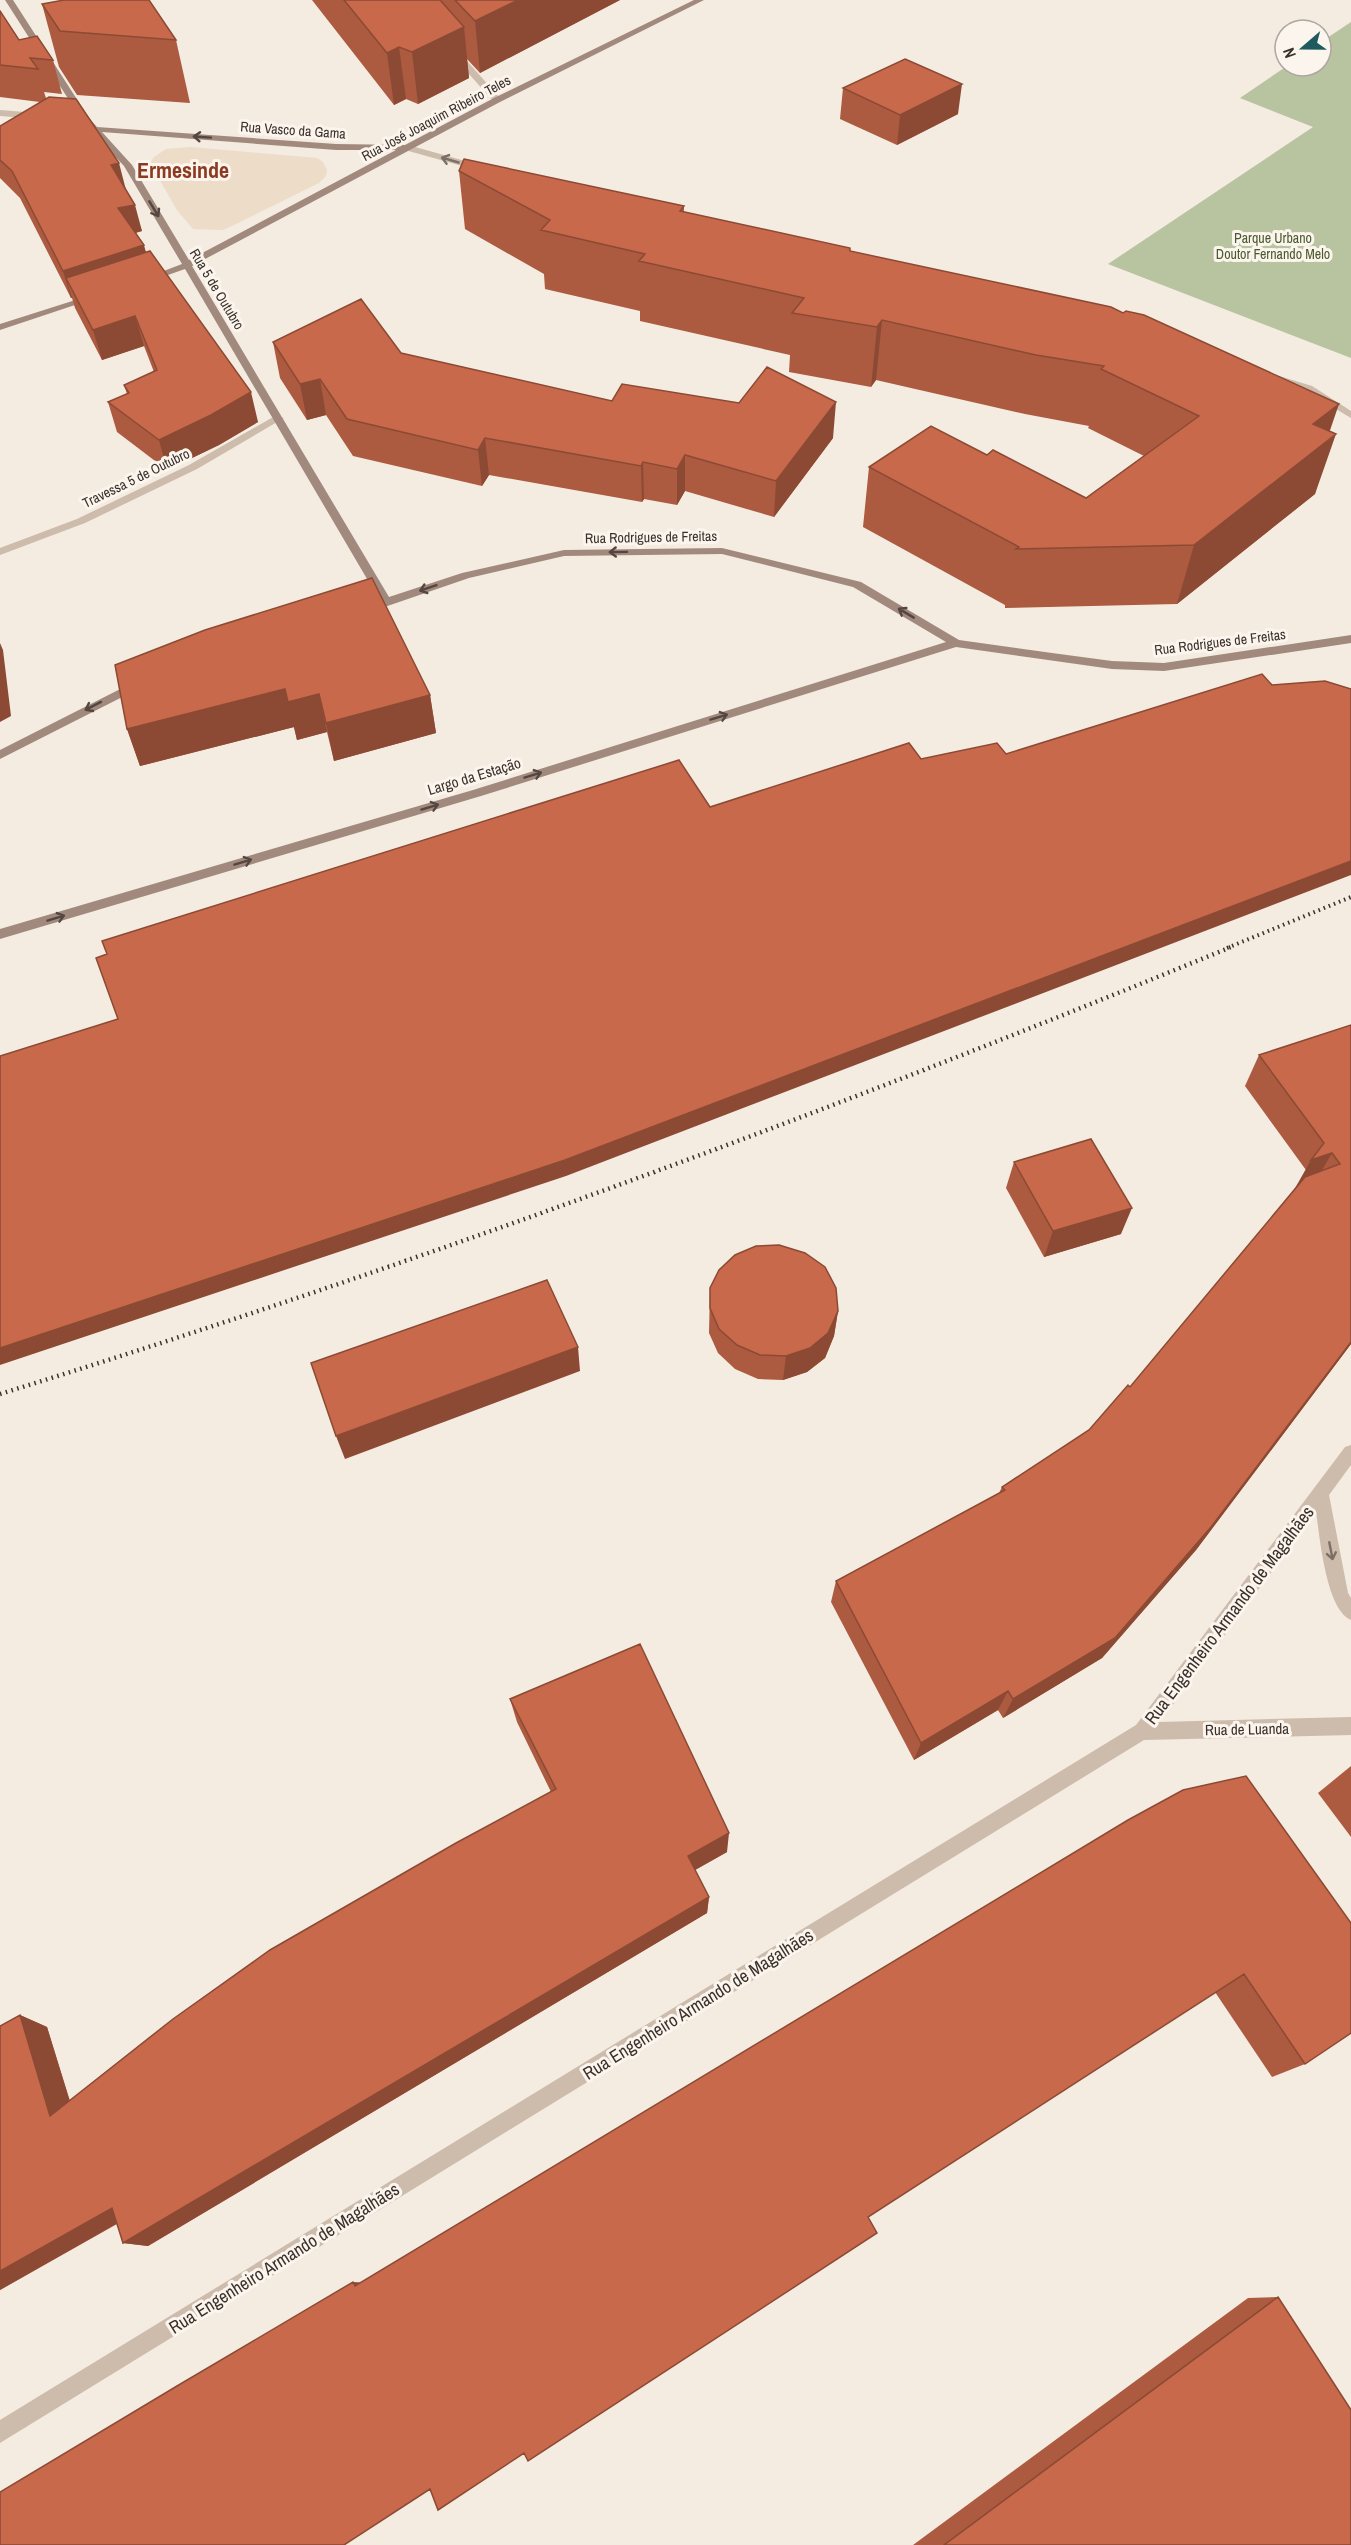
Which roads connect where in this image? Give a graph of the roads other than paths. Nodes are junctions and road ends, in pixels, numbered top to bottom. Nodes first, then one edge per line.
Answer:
1 (9, 0) edge
2 (700, 0) edge
3 (445, 42) edge
4 (497, 100) junction
5 (0, 112) edge
6 (43, 116) edge
7 (75, 119) edge
8 (86, 120) junction
9 (93, 129) junction
10 (408, 148) junction
11 (495, 173) edge
12 (187, 265) junction
13 (142, 281) edge
14 (98, 295) edge
15 (0, 327) edge
16 (1265, 374) edge
17 (1351, 415) edge
18 (279, 418) junction
19 (0, 552) edge
20 (386, 602) junction
21 (352, 614) edge
22 (1351, 639) edge
23 (956, 644) junction
24 (152, 680) edge
25 (0, 755) edge
26 (0, 934) edge
27 (1351, 1452) edge
28 (1320, 1493) junction
29 (1351, 1612) edge
30 (1351, 1726) edge
31 (1142, 1731) junction
32 (0, 2432) edge

1 - 8 main road, Rua 5 de Outubro
2 - 4 main road, Rua José Joaquim Ribeiro Teles
3 - 4 street
4 - 10 main road, Rua José Joaquim Ribeiro Teles
5 - 6 street
7 - 8 street
8 - 9 main road, Rua 5 de Outubro
10 -> 9 main road, Rua Vasco da Gama
9 -> 12 main road, Rua 5 de Outubro
11 -> 10 street, Rua Vasco da Gama
10 - 12 main road, Rua José Joaquim Ribeiro Teles
12 - 13 main road, Rua José Joaquim Ribeiro Teles
12 - 18 main road, Rua 5 de Outubro
14 - 15 main road
16 - 17 street
18 - 19 street, Travessa 5 de Outubro
18 - 20 main road, Rua 5 de Outubro
20 - 21 main road, Rua Rodrigues de Freitas
23 -> 20 main road, Rua Rodrigues de Freitas
22 - 23 main road, Rua Rodrigues de Freitas
26 -> 23 main road, Largo da Estação
24 -> 25 main road
27 - 28 street, Rua Engenheiro Armando de Magalhães
28 -> 29 street, Rua Engenheiro Armando de Magalhães
28 - 31 street, Rua Engenheiro Armando de Magalhães
30 - 31 street, Rua de Luanda
31 - 32 street, Rua Engenheiro Armando de Magalhães

